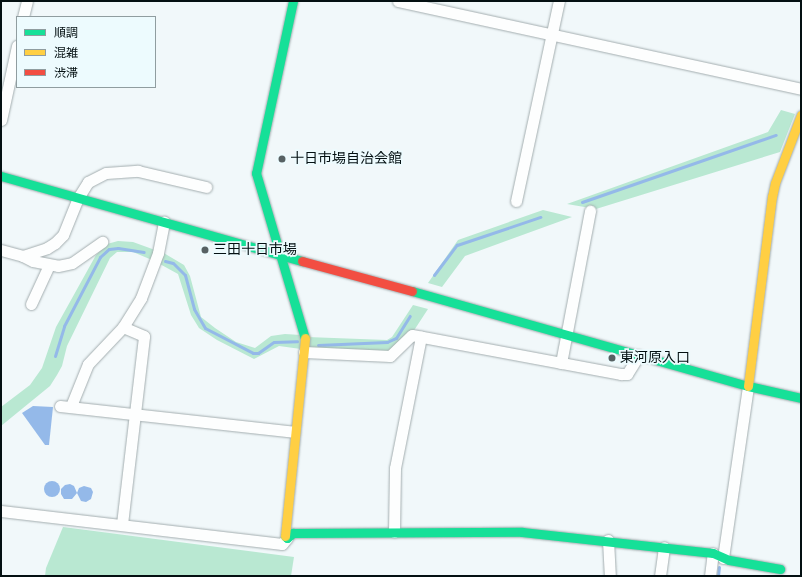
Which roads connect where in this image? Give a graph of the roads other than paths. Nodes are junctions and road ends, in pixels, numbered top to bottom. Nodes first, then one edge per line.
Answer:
1 (27, 1) edge
2 (292, 1) edge
3 (398, 1) edge
4 (559, 1) edge
5 (23, 16) edge
6 (552, 34) junction
7 (16, 51) edge
8 (801, 89) edge
9 (801, 114) edge
10 (1, 120) edge
11 (1, 176) edge
12 (206, 187) dead end
13 (78, 198) junction
14 (516, 201) dead end
15 (590, 212) dead end
16 (164, 222) junction
17 (102, 242) dead end
18 (1, 250) edge
19 (282, 255) junction
20 (23, 256) junction
21 (50, 265) junction
22 (31, 304) dead end
23 (123, 327) junction
24 (566, 334) junction
25 (421, 337) junction
26 (304, 352) junction
27 (639, 355) junction
28 (561, 363) junction
29 (748, 386) junction
30 (801, 398) edge
31 (134, 414) junction
32 (294, 432) junction
33 (1, 511) edge
34 (122, 524) junction
35 (394, 532) junction
36 (287, 538) junction
37 (608, 540) junction
38 (664, 547) junction
39 (712, 553) junction
40 (723, 558) junction
41 (780, 569) dead end
42 (610, 576) edge
43 (660, 576) edge
44 (710, 576) edge

1 - 5 street
2 - 19 street
3 - 6 street
4 - 6 street
6 - 8 street
6 - 14 street
7 - 10 street
9 - 29 street
11 - 13 street
12 - 13 street
13 - 16 street
13 - 20 street
15 - 24 street
16 - 19 street
16 - 23 street
17 - 21 street
18 - 20 street
19 - 24 street
19 - 26 street
20 - 21 street
21 - 22 street
23 - 31 street
23 - 31 street
24 - 27 street
24 - 28 street
25 - 26 street
25 - 28 street
25 - 35 street
26 - 32 street
27 - 28 street
27 - 29 street
29 - 30 street
29 - 40 street
31 - 32 street
31 - 34 street
32 - 36 street
33 - 34 street
34 - 36 street
35 - 36 street
35 - 37 street
37 - 38 street
37 - 42 street
38 - 39 street
38 - 43 street
39 - 40 street
39 - 44 street
40 - 41 street

